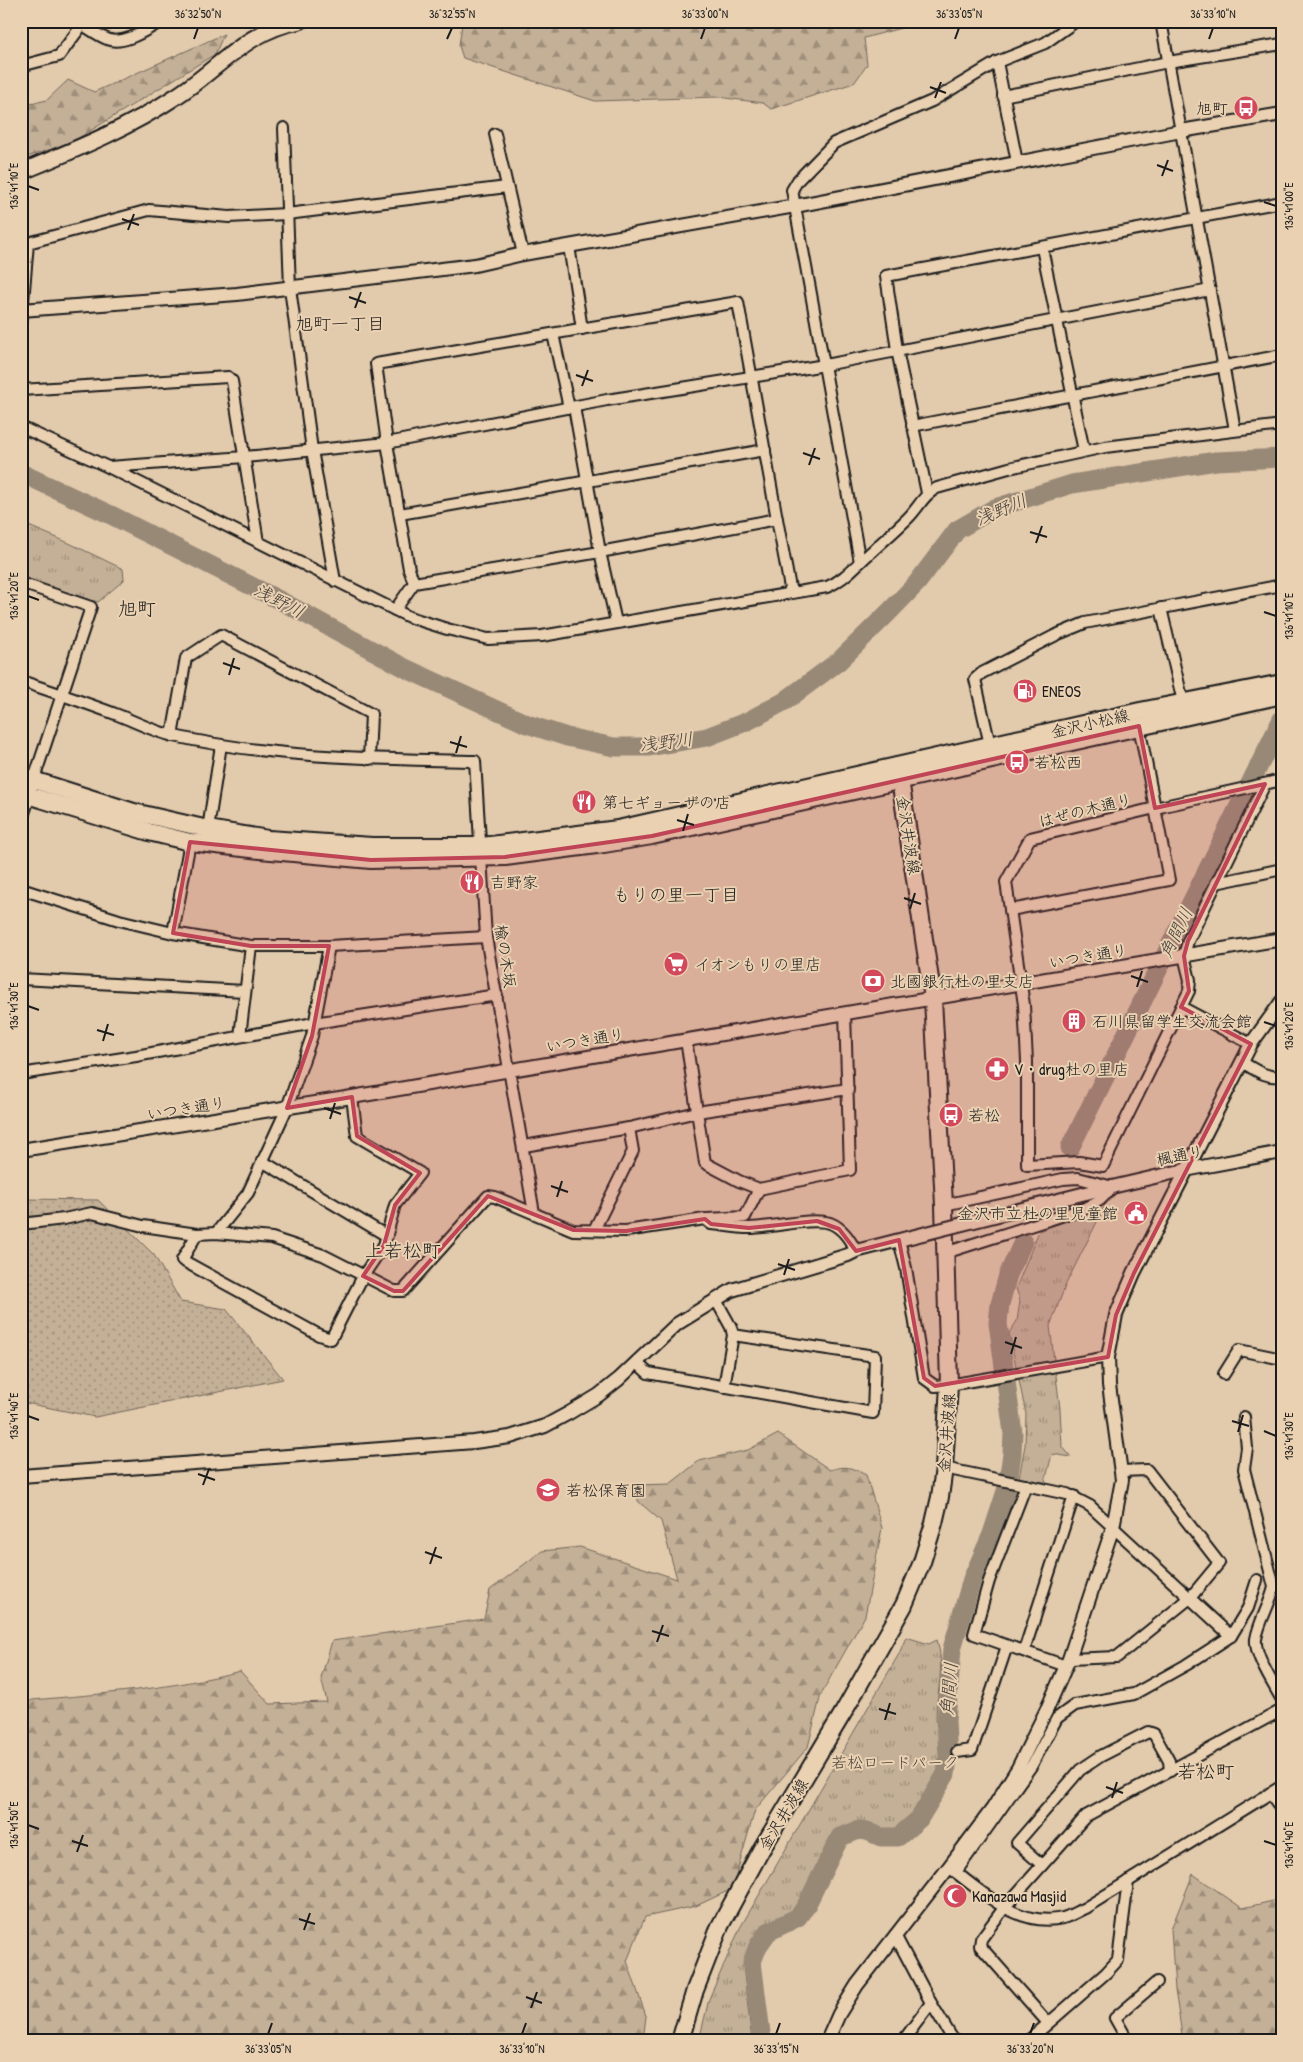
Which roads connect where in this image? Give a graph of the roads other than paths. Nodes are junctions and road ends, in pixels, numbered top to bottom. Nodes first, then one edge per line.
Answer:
1 (162, 21) edge
2 (300, 21) edge
3 (1076, 21) edge
4 (1160, 21) edge
5 (84, 23) edge
6 (1282, 44) edge
7 (997, 62) junction
8 (1168, 62) junction
9 (21, 66) edge
10 (1003, 96) junction
11 (1282, 114) edge
12 (284, 128) dead end
13 (1181, 131) junction
14 (495, 134) dead end
15 (1017, 162) junction
16 (21, 172) edge
17 (507, 187) junction
18 (1282, 202) edge
19 (796, 206) junction
20 (287, 214) junction
21 (1196, 217) junction
22 (569, 246) junction
23 (1042, 248) junction
24 (523, 254) junction
25 (290, 288) junction
26 (1210, 290) junction
27 (22, 310) edge
28 (1057, 320) junction
29 (21, 325) edge
30 (582, 329) junction
31 (553, 334) junction
32 (897, 350) junction
33 (1282, 355) edge
34 (825, 365) junction
35 (1224, 366) junction
36 (750, 376) junction
37 (21, 390) edge
38 (1072, 394) junction
39 (571, 408) junction
40 (1282, 425) edge
41 (912, 426) junction
42 (21, 428) edge
43 (1235, 430) junction
44 (387, 442) junction
45 (312, 450) junction
46 (765, 450) junction
47 (1084, 451) junction
48 (245, 456) junction
49 (108, 467) junction
50 (588, 482) junction
51 (927, 493) junction
52 (400, 514) junction
53 (777, 519) junction
54 (258, 542) junction
55 (600, 552) junction
56 (860, 562) junction
57 (335, 581) junction
58 (414, 582) junction
59 (21, 583) edge
60 (1282, 585) edge
61 (791, 593) junction
62 (1161, 608) junction
63 (395, 610) junction
64 (616, 622) junction
65 (21, 681) edge
66 (1282, 683) edge
67 (62, 694) junction
68 (1282, 695) edge
69 (1184, 702) junction
70 (1139, 726) junction
71 (172, 736) junction
72 (221, 745) junction
73 (990, 745) junction
74 (369, 758) junction
75 (899, 774) junction
76 (1282, 780) edge
77 (1261, 785) junction
78 (26, 786) edge
79 (1155, 808) junction
80 (21, 819) edge
81 (208, 829) junction
82 (190, 842) junction
83 (482, 852) junction
84 (1282, 869) edge
85 (1216, 883) junction
86 (21, 889) edge
87 (1010, 910) junction
88 (173, 933) junction
89 (486, 938) junction
90 (1282, 939) edge
91 (251, 946) junction
92 (329, 946) junction
93 (1179, 957) junction
94 (21, 979) edge
95 (1022, 984) junction
96 (245, 991) junction
97 (497, 995) junction
98 (933, 999) junction
99 (1282, 1001) edge
100 (1181, 1007) junction
101 (845, 1012) junction
102 (314, 1023) junction
103 (240, 1036) junction
104 (686, 1040) junction
105 (1251, 1044) junction
106 (1242, 1062) junction
107 (510, 1069) junction
108 (21, 1074) edge
109 (1282, 1076) edge
110 (848, 1089) junction
111 (352, 1097) junction
112 (287, 1108) junction
113 (696, 1112) junction
114 (629, 1128) junction
115 (524, 1146) junction
116 (21, 1150) edge
117 (1282, 1152) edge
118 (262, 1162) junction
119 (1185, 1170) junction
120 (1113, 1187) junction
121 (758, 1188) junction
122 (944, 1205) junction
123 (534, 1213) junction
124 (705, 1219) junction
125 (21, 1224) edge
126 (594, 1230) junction
127 (216, 1233) junction
128 (196, 1234) junction
129 (387, 1236) junction
130 (903, 1239) junction
131 (856, 1251) junction
132 (945, 1253) junction
133 (362, 1276) junction
134 (716, 1300) junction
135 (733, 1335) junction
136 (1108, 1357) junction
137 (1282, 1359) edge
138 (636, 1362) junction
139 (1224, 1374) dead end
140 (949, 1385) junction
141 (724, 1387) junction
142 (1244, 1417) dead end
143 (944, 1468) junction
144 (1121, 1471) junction
145 (21, 1476) edge
146 (1021, 1484) junction
147 (1074, 1496) junction
148 (1112, 1527) junction
149 (1257, 1580) dead end
150 (1190, 1598) junction
151 (1231, 1636) junction
152 (1007, 1646) junction
153 (1024, 1651) junction
154 (1067, 1663) junction
155 (1282, 1700) edge
156 (1282, 1710) edge
157 (957, 1752) dead end
158 (1170, 1770) junction
159 (1282, 1786) edge
160 (1270, 1793) junction
161 (1282, 1810) edge
162 (1042, 1866) junction
163 (953, 1870) junction
164 (1128, 1882) junction
165 (1004, 1908) junction
166 (895, 1935) junction
167 (1157, 1982) dead end
168 (931, 2003) junction
169 (1048, 2024) junction
170 (680, 2041) edge
171 (828, 2041) edge
172 (903, 2041) edge
173 (954, 2041) edge
174 (1028, 2041) edge
175 (1128, 2041) edge

1 - 5 street
2 - 16 main road
3 - 7 street
4 - 8 street
5 - 9 street
6 - 8 street
7 - 10 street
7 - 19 street
8 - 10 street
8 - 13 street
10 - 15 street
11 - 13 street
12 - 20 street
13 - 15 street
13 - 21 street
14 - 17 street
15 - 19 street
17 - 20 street
17 - 24 street
18 - 21 street
19 - 22 street
19 - 34 street
20 - 25 street
20 - 27 street
21 - 23 street
21 - 26 street
22 - 24 street
22 - 30 street
23 - 28 street
23 - 32 street
24 - 25 street
25 - 27 street
25 - 45 street
26 - 28 street
26 - 35 street
27 - 29 street
28 - 32 street
28 - 38 street
30 - 31 street
30 - 36 street
31 - 39 street
31 - 44 street
32 - 34 street
32 - 41 street
33 - 35 street
34 - 36 street
34 - 56 street
35 - 38 street
35 - 43 street
36 - 39 street
36 - 46 street
37 - 48 street
38 - 41 street
38 - 47 street
39 - 44 street
39 - 50 street
40 - 43 street
41 - 51 street
42 - 49 street
43 - 47 street
44 - 45 street
44 - 52 street
45 - 48 street
45 - 57 street
46 - 50 street
46 - 53 street
47 - 51 street
48 - 49 street
48 - 54 street
49 - 54 street
50 - 52 street
50 - 55 street
51 - 56 street
52 - 58 street
53 - 55 street
53 - 61 street
54 - 57 street
55 - 58 street
55 - 64 street
56 - 61 street
57 - 63 street
58 - 63 street
59 - 67 street
60 - 62 street
61 - 64 street
62 - 69 street
62 - 73 street
63 - 64 street
65 - 67 street
66 - 69 main road, 金沢小松線
67 - 71 street
67 - 78 street
68 - 70 main road, 金沢小松線
69 - 73 main road, 金沢小松線
70 - 75 main road, 金沢小松線
70 - 79 street, はぜの木通り
71 - 72 street
71 - 74 street
72 - 74 street
72 - 81 street
73 - 75 main road, 金沢小松線
74 - 83 street, 楡の木坂
75 - 83 main road
75 - 98 main road, 金沢井波線
76 - 77 street
77 - 79 street
77 - 85 street
78 - 80 street
78 - 81 main road
78 - 82 main road
79 - 87 street, はぜの木通り
79 - 87 street
81 - 83 main road
82 - 83 main road
82 - 88 street
83 - 89 street, 楡の木坂
84 - 85 street
85 - 93 street
86 - 88 street
87 - 95 street, はぜの木通り
88 - 91 street
89 - 92 street
89 - 97 street, 楡の木坂
90 - 93 street
91 - 92 street
91 - 96 street
92 - 102 street
93 - 95 street, いつき通り
93 - 100 street
94 - 96 street
95 - 98 street, いつき通り
95 - 100 street, はぜの木通り
96 - 103 street
97 - 102 street
97 - 107 street, 楡の木坂
98 - 101 street, いつき通り
98 - 122 main road, 金沢井波線
99 - 105 street
100 - 105 street
101 - 104 street, いつき通り
101 - 110 street
102 - 103 street
102 - 112 street
103 - 108 street
104 - 107 street, いつき通り
104 - 113 street
105 - 106 street
106 - 109 street
106 - 119 street
107 - 111 street, いつき通り
107 - 115 street, 楡の木坂
110 - 113 street
110 - 121 street
111 - 112 street, いつき通り
111 - 129 street
112 - 116 street, いつき通り
112 - 118 street
113 - 114 street
113 - 121 street
114 - 115 street
114 - 126 street
115 - 123 street, 楡の木坂
117 - 119 street, 楓通り
118 - 127 street
118 - 129 street
119 - 120 street, 楓通り
119 - 136 street
120 - 122 street
120 - 130 street, 楓通り, bridge
120 - 132 street
121 - 124 street
122 - 132 main road, 金沢井波線
123 - 126 street
123 - 133 street
124 - 126 street
124 - 131 street
125 - 128 street
127 - 128 street
127 - 133 street
128 - 133 street
129 - 133 street
130 - 131 street, 楓通り
130 - 140 street
131 - 134 street, 楓通り
132 - 140 main road, 金沢井波線
134 - 135 street
134 - 138 street, 楓通り
135 - 141 street
135 - 141 street
136 - 140 street
136 - 144 street
137 - 139 street
138 - 141 street
138 - 145 street, 楓通り
140 - 143 main road, 金沢井波線
142 - 155 street
143 - 146 street
143 - 170 main road, 金沢井波線
144 - 148 street
144 - 150 street
146 - 147 street
146 - 152 street
147 - 148 street
147 - 153 street
148 - 150 street
148 - 154 street
149 - 151 street
150 - 151 street
150 - 154 street
151 - 163 street
152 - 153 street
152 - 157 street
153 - 154 street
154 - 163 street
156 - 158 street
158 - 162 street
158 - 162 street
159 - 160 street
160 - 161 street
160 - 164 street
162 - 165 street
163 - 165 street
163 - 166 street
164 - 165 street
164 - 169 street
165 - 169 street
166 - 168 street
166 - 171 street
167 - 175 street
168 - 172 street
168 - 173 street
169 - 174 street

